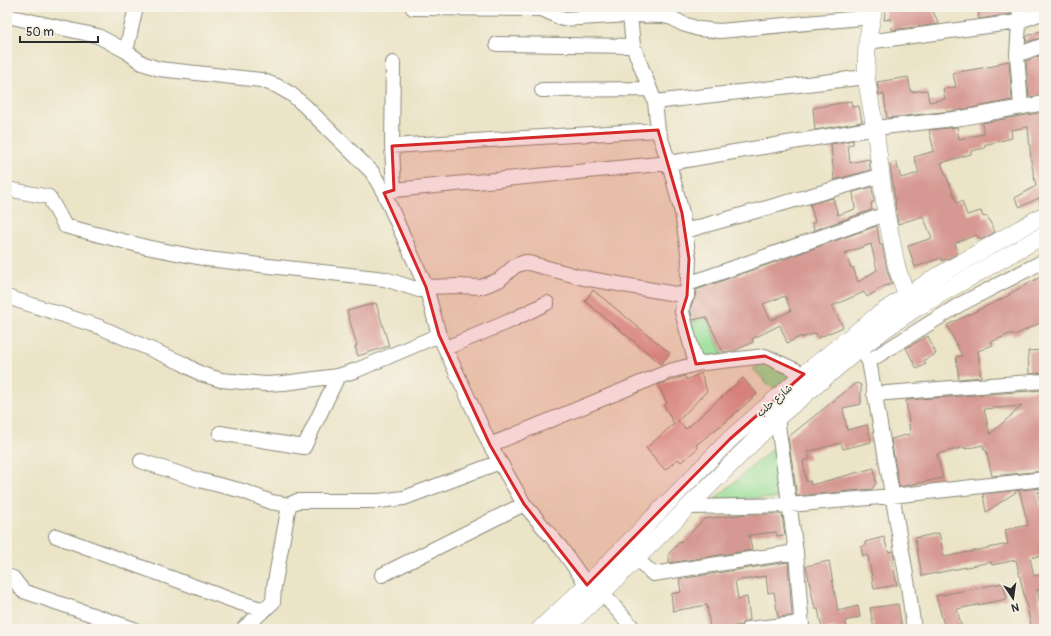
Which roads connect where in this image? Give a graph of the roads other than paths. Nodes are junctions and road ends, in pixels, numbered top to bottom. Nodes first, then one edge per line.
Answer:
1 (136, 7) edge
2 (414, 7) edge
3 (1020, 7) edge
4 (544, 8) edge
5 (873, 12) edge
6 (1044, 12) edge
7 (630, 15) junction
8 (7, 16) edge
9 (1018, 22) junction
10 (867, 42) junction
11 (496, 44) dead end
12 (1044, 45) edge
13 (633, 46) junction
14 (126, 51) junction
15 (1017, 55) junction
16 (393, 63) dead end
17 (866, 77) junction
18 (650, 89) junction
19 (542, 90) dead end
20 (655, 102) junction
21 (1044, 103) edge
22 (1021, 107) junction
23 (875, 128) junction
24 (658, 130) junction
25 (392, 146) junction
26 (669, 163) junction
27 (880, 176) junction
28 (7, 189) edge
29 (389, 191) junction
30 (886, 214) junction
31 (1044, 215) edge
32 (685, 231) junction
33 (1044, 235) edge
34 (1044, 261) edge
35 (426, 287) junction
36 (687, 290) junction
37 (7, 297) edge
38 (912, 301) junction
39 (547, 302) dead end
40 (439, 335) junction
41 (446, 348) junction
42 (860, 349) junction
43 (696, 364) junction
44 (804, 374) junction
45 (338, 376) junction
46 (1044, 381) edge
47 (874, 394) junction
48 (777, 418) junction
49 (220, 433) dead end
50 (490, 445) junction
51 (141, 461) dead end
52 (500, 462) junction
53 (1044, 479) edge
54 (892, 496) junction
55 (524, 504) junction
56 (289, 505) junction
57 (789, 505) junction
58 (689, 507) junction
59 (56, 536) dead end
60 (796, 552) junction
61 (637, 559) junction
62 (382, 574) dead end
63 (7, 576) edge
64 (587, 585) junction
65 (602, 593) junction
66 (265, 610) junction
67 (802, 626) edge
68 (134, 629) edge
69 (243, 629) edge
70 (540, 629) edge
71 (564, 629) edge
72 (634, 629) edge
73 (748, 629) edge
74 (914, 629) edge

1 - 14 street
2 - 4 street
3 - 9 street
4 - 7 street
5 - 7 street
5 - 10 main road
6 - 9 street
7 - 13 street
8 - 14 street
9 - 10 street
9 - 15 street
10 - 17 main road
11 - 13 street
12 - 15 street
13 - 18 street
14 - 29 street
15 - 22 street
16 - 25 street
17 - 20 street
17 - 23 main road
18 - 19 street
18 - 20 street
20 - 24 street
21 - 22 street
22 - 23 street
23 - 26 street
23 - 27 main road
24 - 25 street
24 - 26 street
25 - 29 street
26 - 29 street
26 - 32 street
27 - 30 main road
27 - 32 street
28 - 35 street
29 - 35 street
30 - 36 street
30 - 38 main road
31 - 38 main road, شارع حلب
32 - 36 street
33 - 38 main road, شارع حلب
34 - 42 street
35 - 36 street
35 - 40 street
36 - 43 street
37 - 45 street
38 - 42 main road, شارع حلب
39 - 41 street
40 - 41 street
40 - 45 street
41 - 50 street
42 - 44 main road, شارع حلب
42 - 47 street
42 - 48 main road, شارع حلب
43 - 44 street
43 - 50 street
44 - 64 main road, شارع حلب
45 - 49 street
46 - 47 street
47 - 54 street
48 - 57 street
48 - 58 main road, شارع حلب
50 - 52 street
51 - 56 street
52 - 55 street
52 - 56 street
53 - 54 street
54 - 57 street
54 - 74 street
55 - 62 street
55 - 64 street
56 - 66 street
57 - 58 street
57 - 60 street
58 - 61 main road, شارع حلب
59 - 66 street
60 - 61 street
60 - 67 street
61 - 65 main road, شارع حلب
63 - 68 street
64 - 65 street
64 - 70 main road, شارع حلب
65 - 71 main road, شارع حلب
65 - 72 street
66 - 69 street
67 - 73 street

